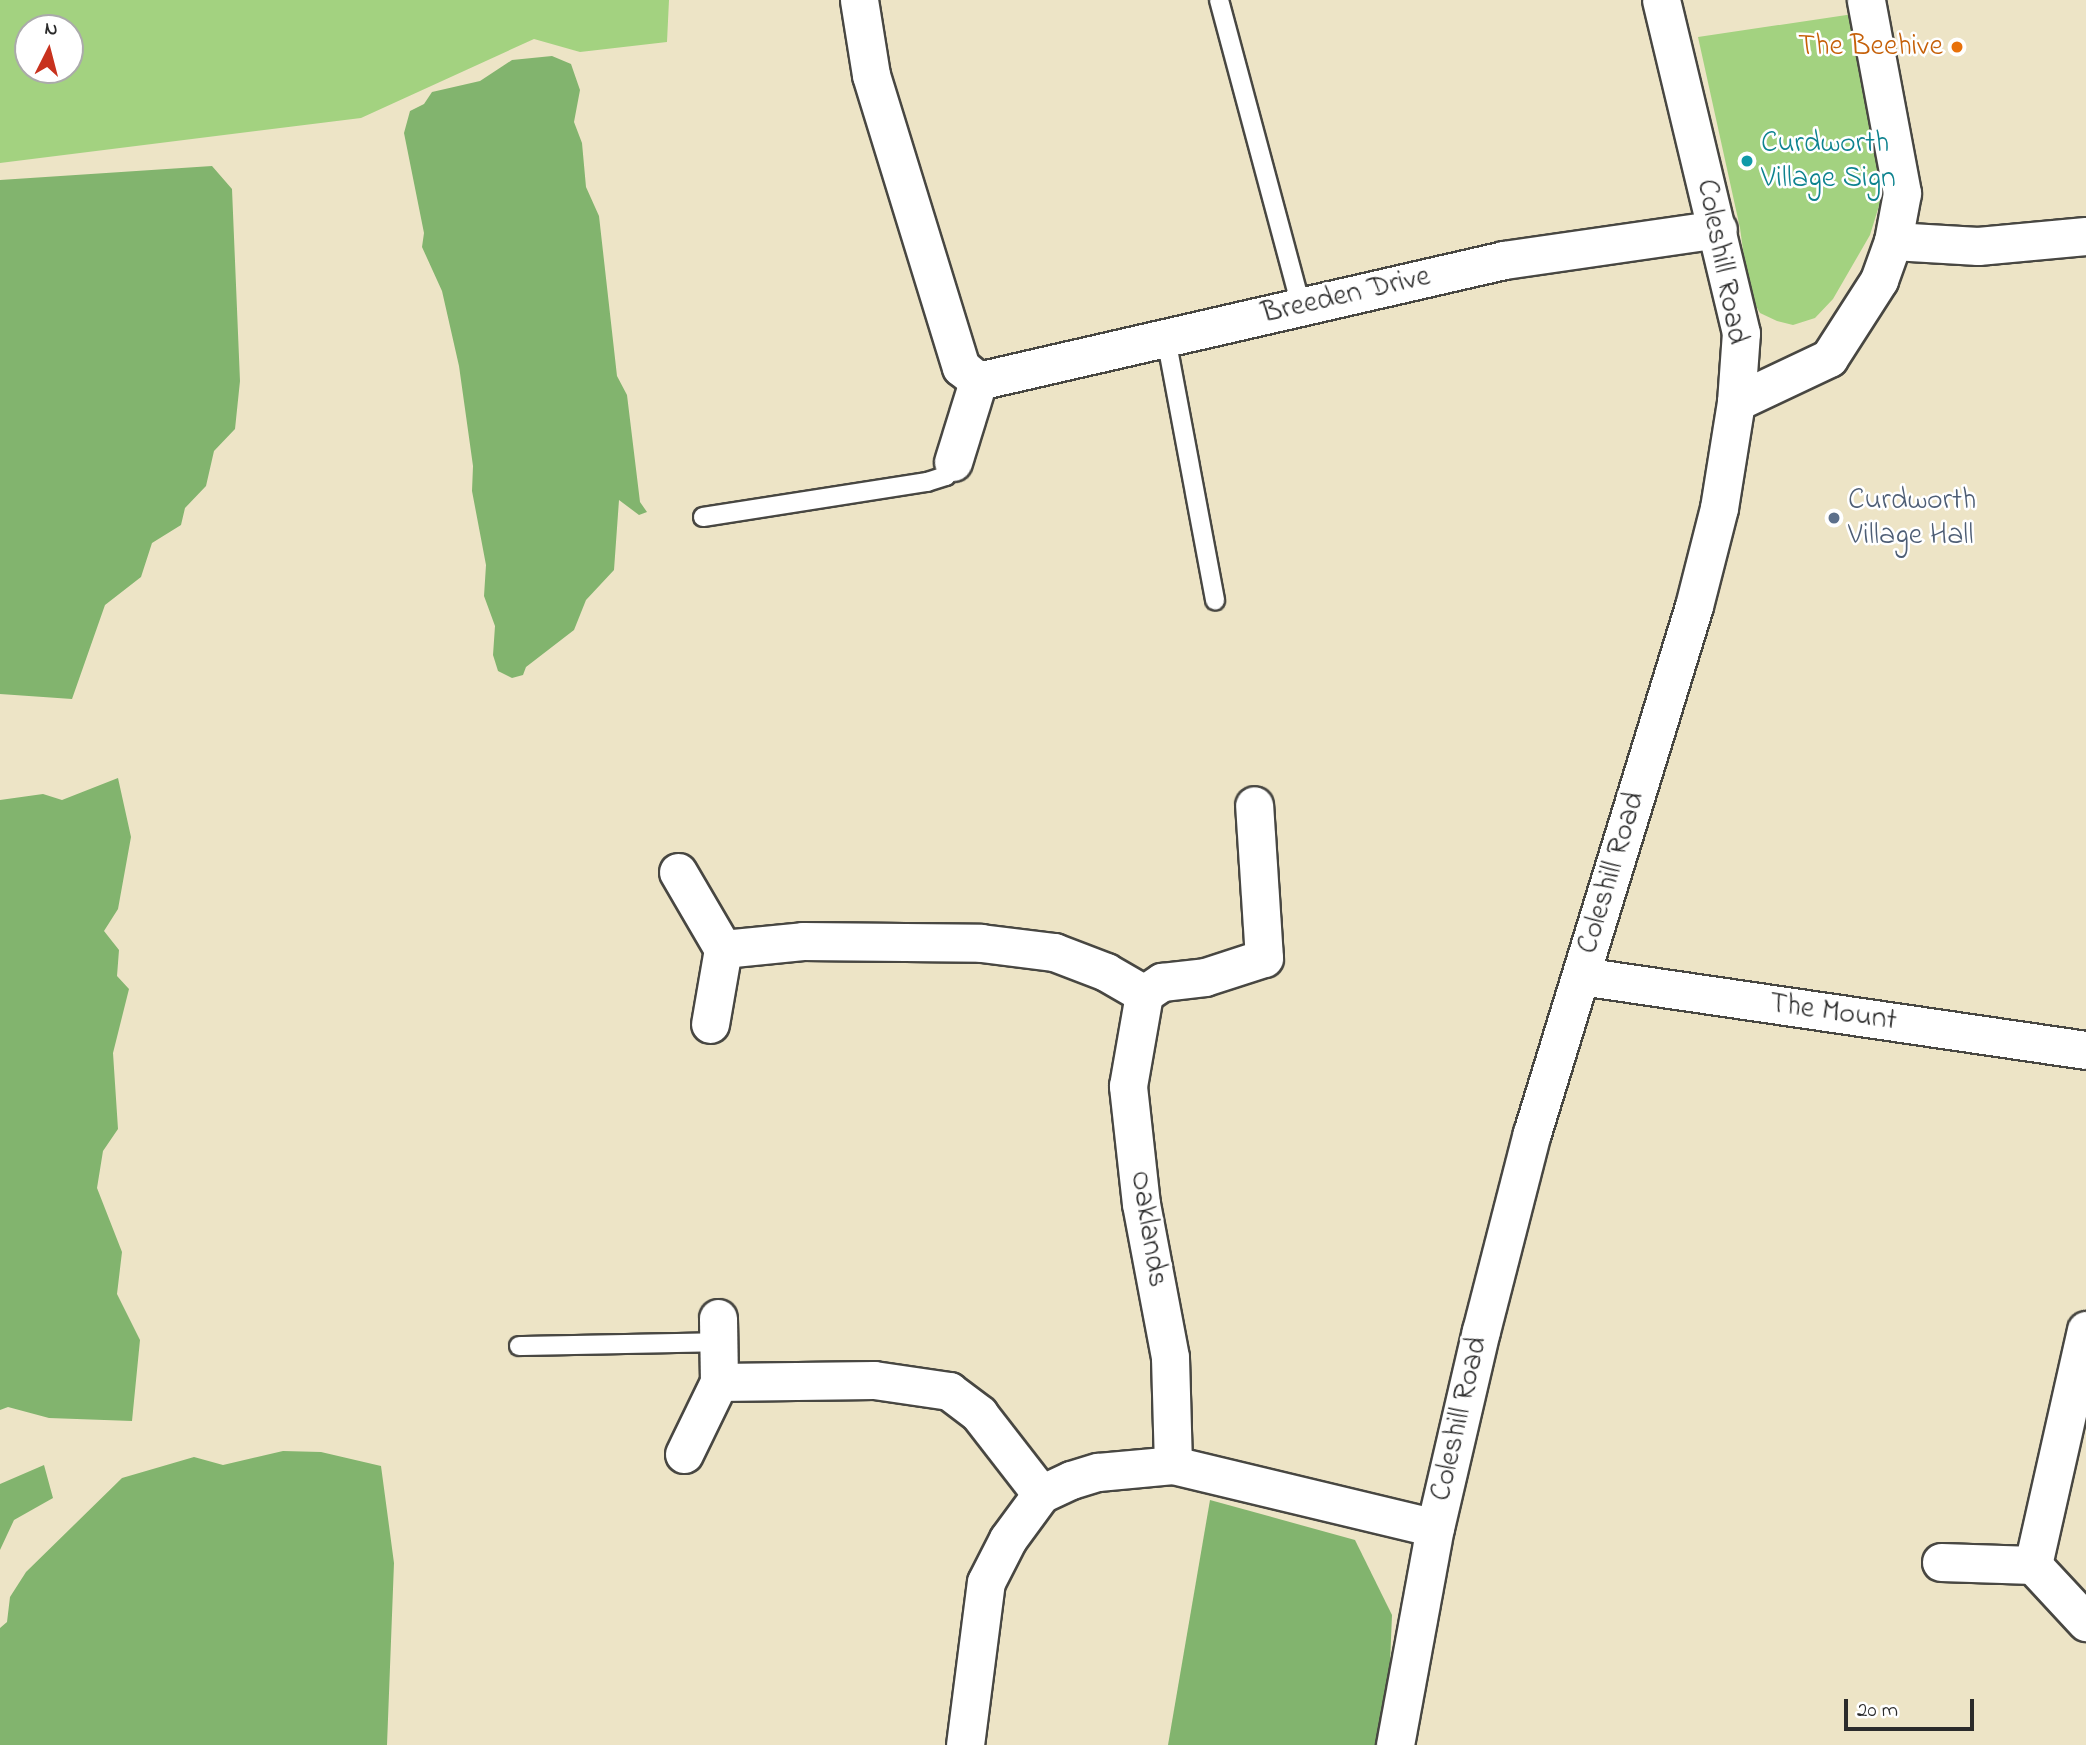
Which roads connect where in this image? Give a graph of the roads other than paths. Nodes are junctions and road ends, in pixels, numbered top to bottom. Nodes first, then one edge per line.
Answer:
1 (859, 0) edge
2 (1219, 0) edge
3 (1661, 0) edge
4 (1866, 0) edge
5 (1718, 229) junction
6 (2086, 236) edge
7 (1893, 242) junction
8 (1301, 306) junction
9 (1166, 338) junction
10 (978, 381) junction
11 (1736, 402) junction
12 (953, 461) joint
13 (703, 517) dead end
14 (1214, 600) dead end
15 (1254, 805) dead end
16 (678, 872) dead end
17 (723, 949) junction
18 (1581, 976) junction
19 (1144, 994) junction
20 (710, 1024) dead end
21 (2086, 1051) edge
22 (718, 1330) joint
23 (2086, 1331) edge
24 (519, 1346) dead end
25 (719, 1382) junction
26 (684, 1454) dead end
27 (1173, 1465) junction
28 (1041, 1494) junction
29 (1435, 1528) junction
30 (1941, 1562) dead end
31 (2033, 1565) junction
32 (2086, 1622) edge
33 (965, 1745) edge
34 (1395, 1745) edge

1 - 10 street
2 - 8 lane
3 - 5 street, Coleshill Road
4 - 7 street
5 - 8 street, Breeden Drive
5 - 11 street, Coleshill Road
6 - 7 street
7 - 11 street
8 - 9 street, Breeden Drive
9 - 10 street, Breeden Drive
9 - 14 lane
10 - 12 street
11 - 18 street, Coleshill Road
12 - 13 lane
15 - 19 street
16 - 17 street
17 - 19 street
17 - 20 street
18 - 21 street, The Mount
18 - 29 street, Coleshill Road
19 - 27 street, Oaklands
22 - 24 lane
22 - 25 street
23 - 31 street
25 - 26 street
25 - 28 street
27 - 28 street
27 - 29 street
28 - 33 street
29 - 34 street, Coleshill Road
30 - 31 street
31 - 32 street

